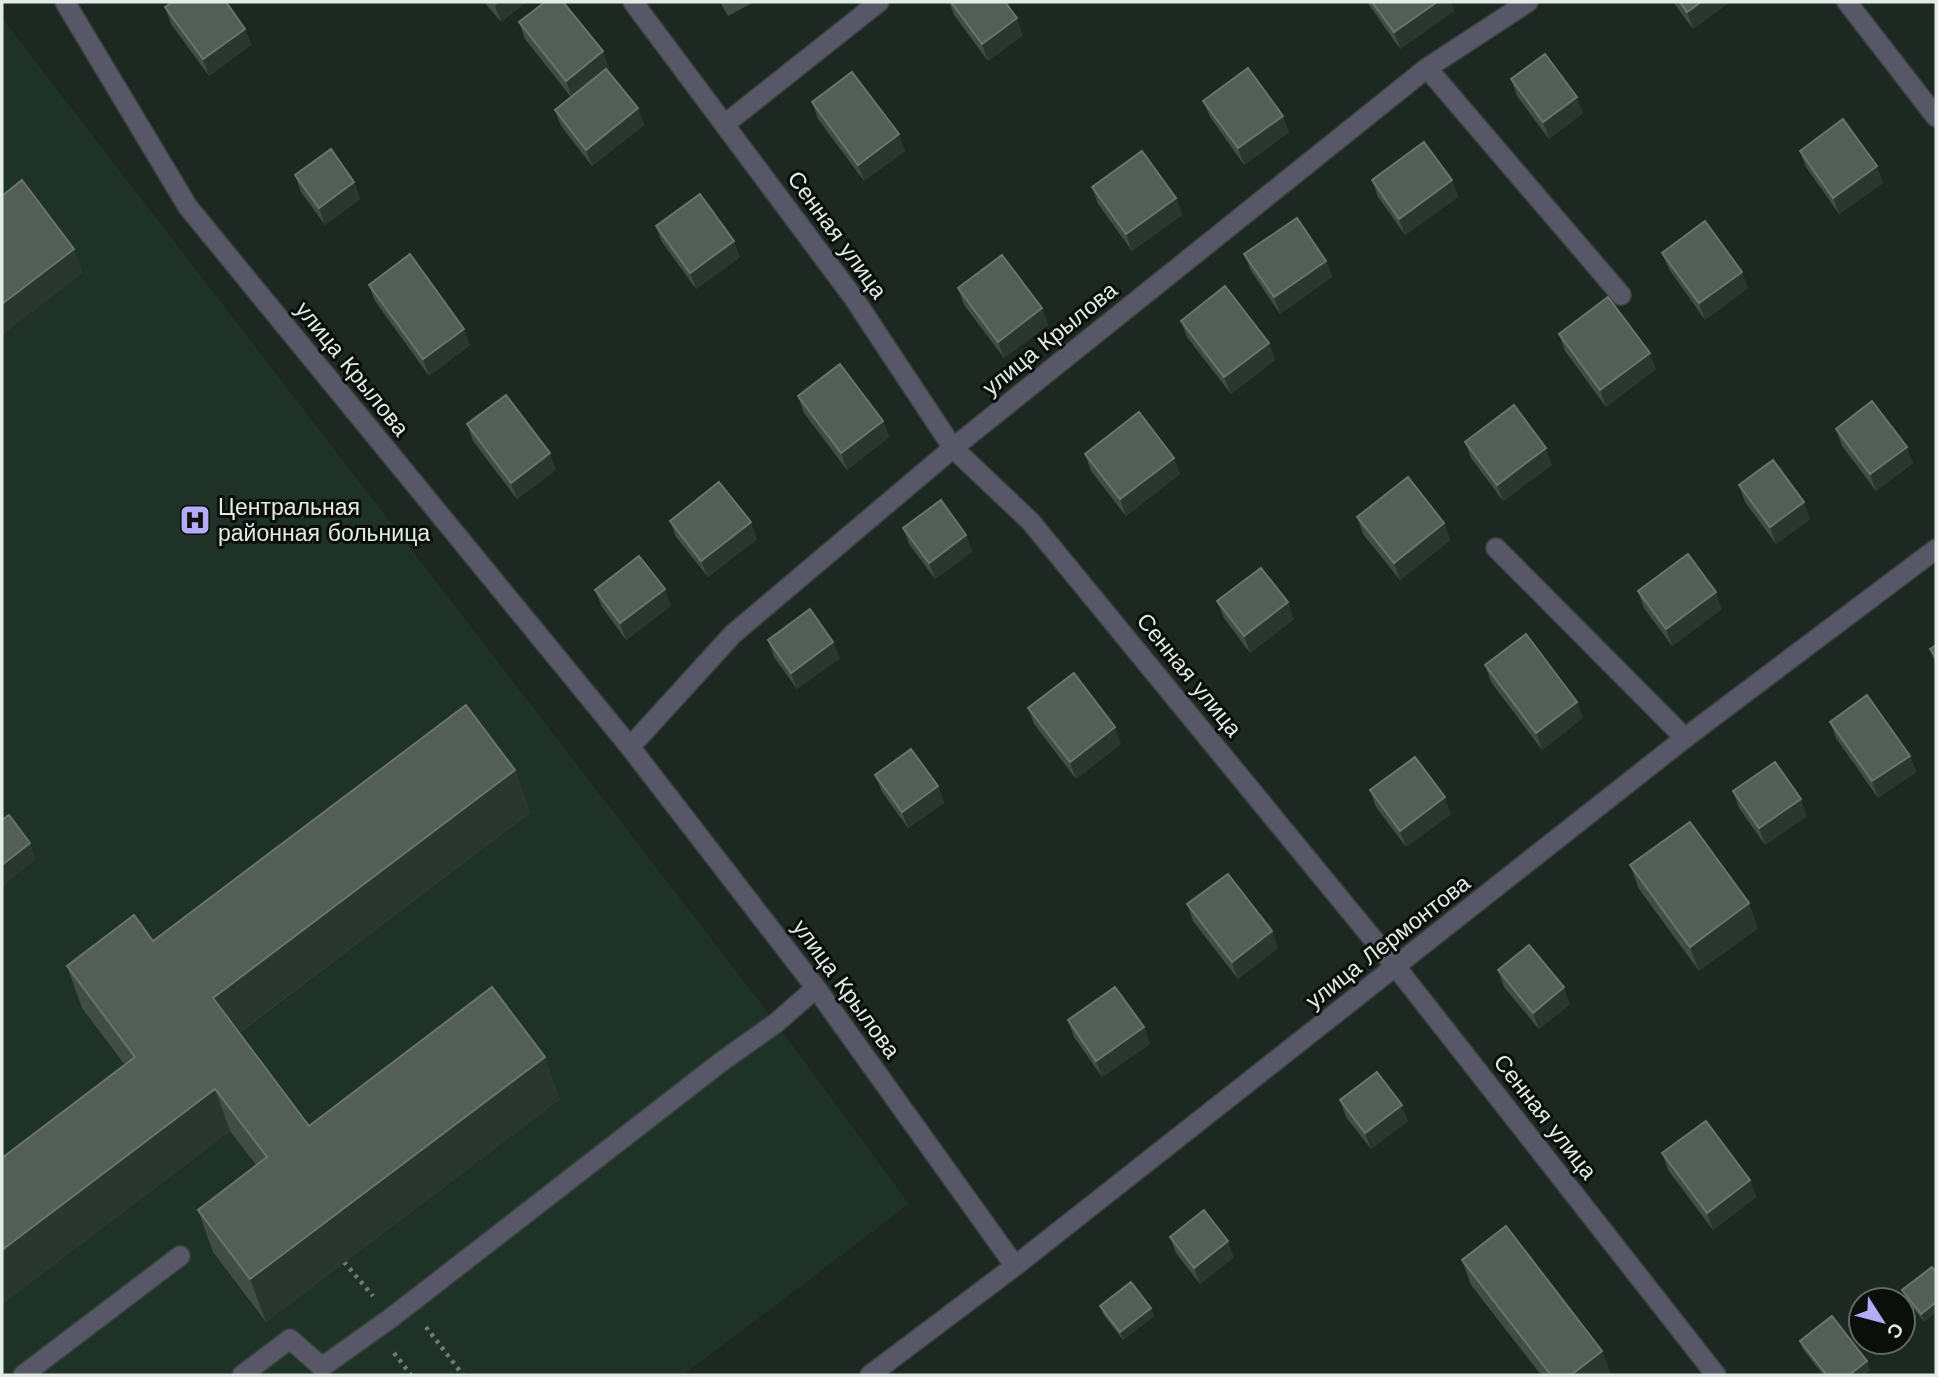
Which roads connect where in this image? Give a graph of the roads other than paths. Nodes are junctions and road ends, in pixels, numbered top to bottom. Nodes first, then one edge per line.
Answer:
1 (65, 2) edge
2 (633, 2) edge
3 (879, 2) edge
4 (1528, 2) edge
5 (1847, 2) edge
6 (1427, 68) junction
7 (1936, 117) edge
8 (725, 124) junction
9 (1621, 295) dead end
10 (953, 448) junction
11 (1496, 548) dead end
12 (1936, 549) edge
13 (1685, 738) junction
14 (630, 747) junction
15 (1396, 967) junction
16 (816, 988) junction
17 (180, 1256) dead end
18 (1015, 1266) junction
19 (23, 1375) edge
20 (242, 1375) edge
21 (870, 1375) edge
22 (1716, 1375) edge

1 - 14 street, улица Крылова
2 - 8 street, Сенная улица
3 - 8 street
4 - 6 street, улица Крылова
5 - 7 street
6 - 9 street
6 - 10 street, улица Крылова
8 - 10 street, Сенная улица
10 - 14 street, улица Крылова
10 - 15 street, Сенная улица
11 - 13 street
12 - 13 street, улица Лермонтова
13 - 15 street, улица Лермонтова
14 - 16 street, улица Крылова
15 - 18 street, улица Лермонтова
15 - 22 street, Сенная улица
16 - 18 street, улица Крылова
16 - 20 street
17 - 19 street
18 - 21 street, улица Лермонтова

